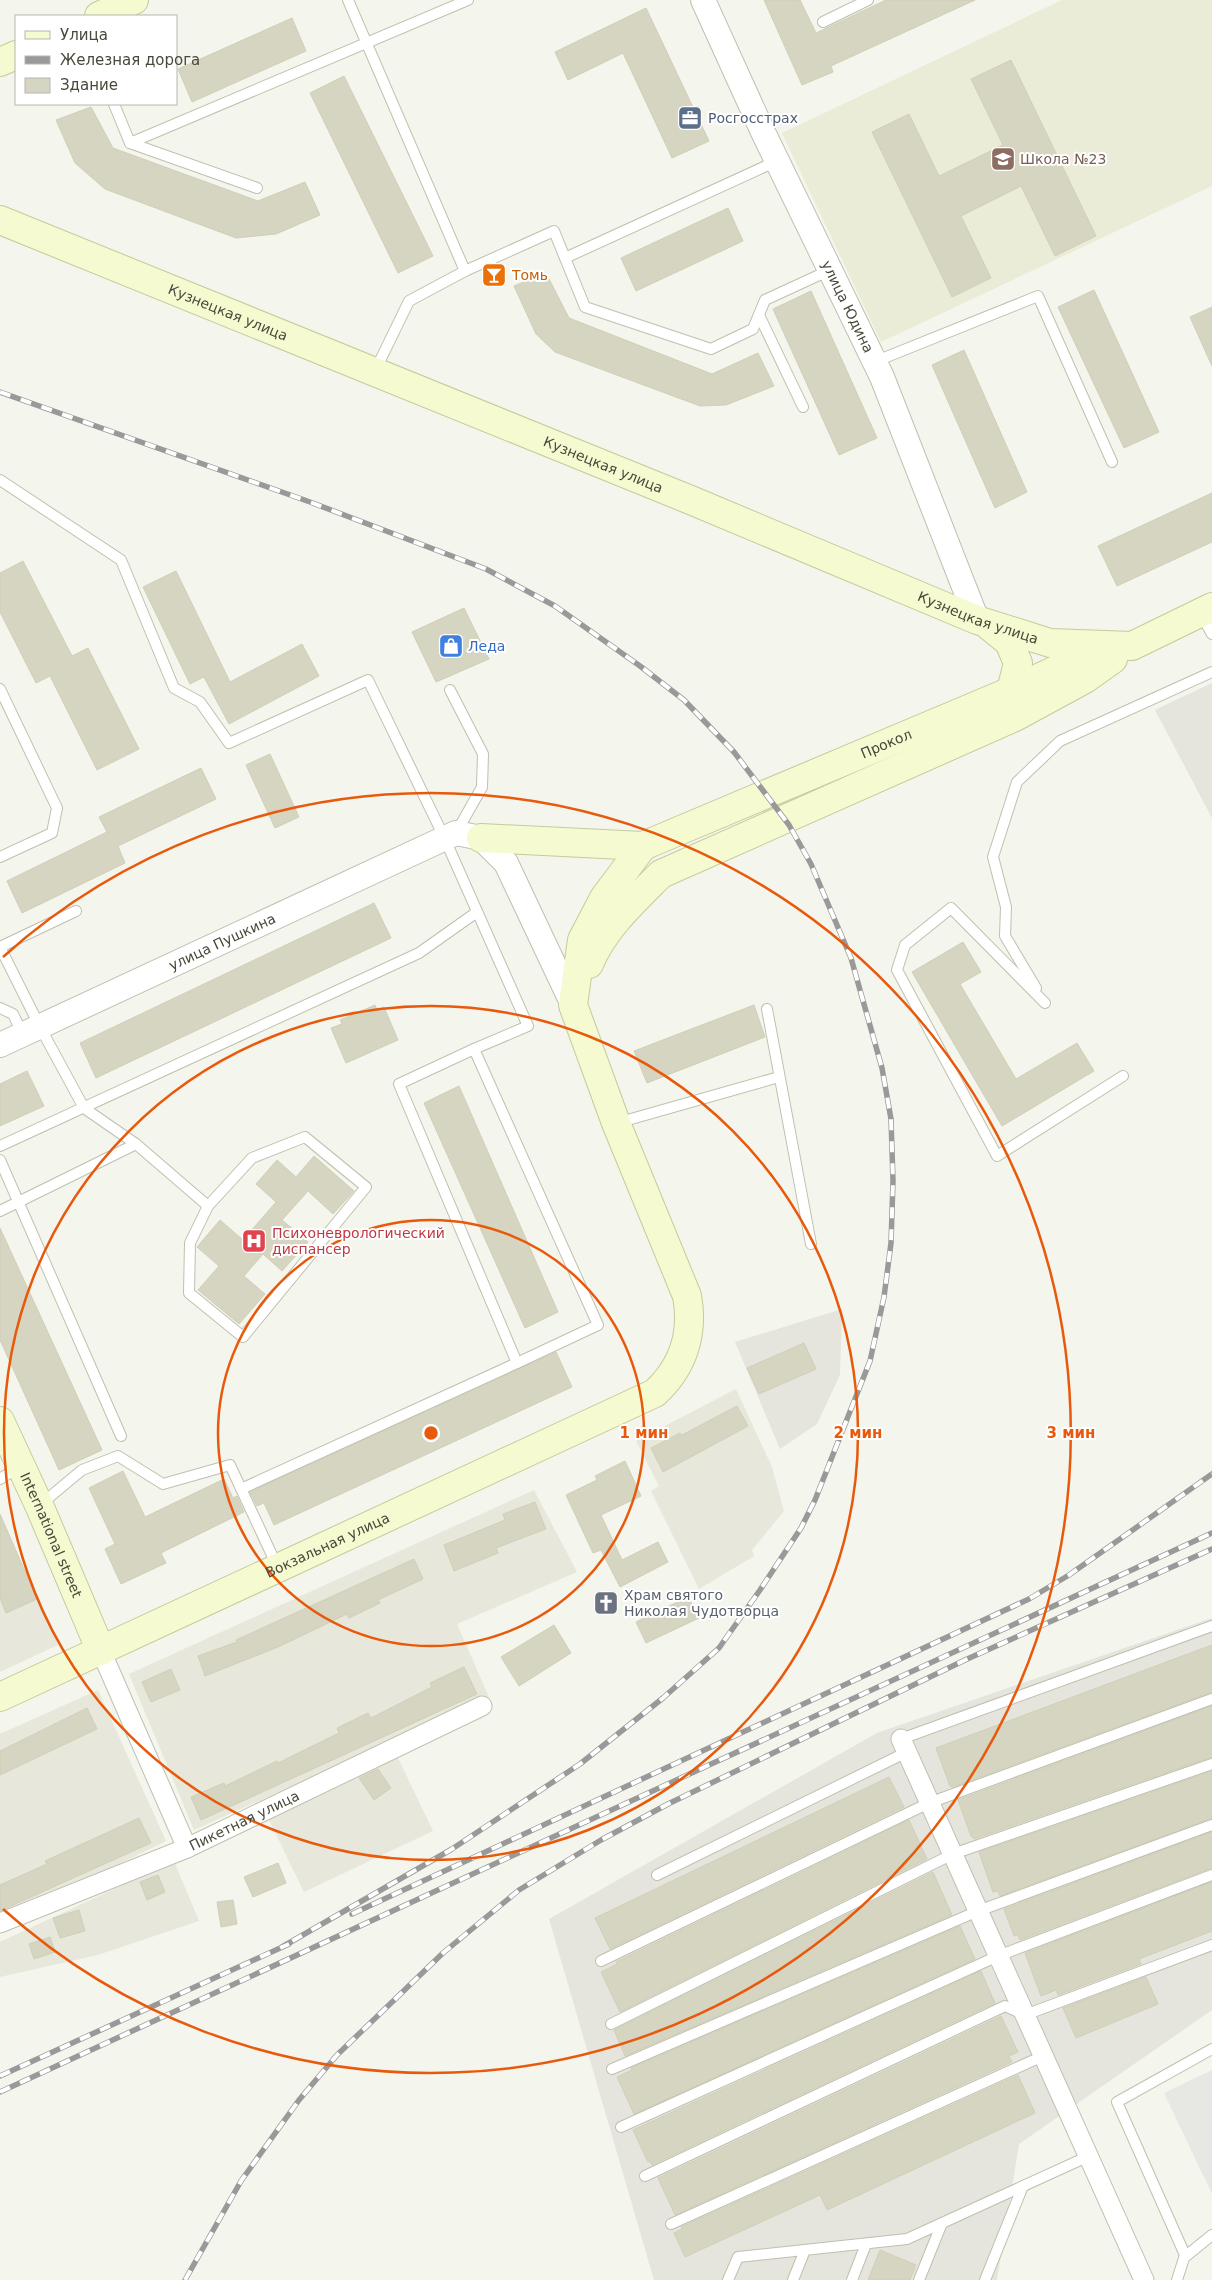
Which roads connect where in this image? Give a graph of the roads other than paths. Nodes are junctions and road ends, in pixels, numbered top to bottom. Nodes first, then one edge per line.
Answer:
1 (348, 0) edge
2 (468, 0) edge
3 (703, 0) edge
4 (868, 0) edge
5 (823, 22) dead end
6 (367, 43) junction
7 (15, 55) edge
8 (0, 62) edge
9 (114, 105) edge
10 (130, 144) junction
11 (777, 161) junction
12 (257, 188) dead end
13 (0, 220) edge
14 (565, 258) junction
15 (830, 270) junction
16 (466, 271) junction
17 (759, 314) junction
18 (874, 362) junction
19 (375, 372) junction
20 (803, 407) dead end
21 (1112, 462) dead end
22 (0, 480) edge
23 (1208, 618) edge
24 (982, 622) junction
25 (1132, 646) junction
26 (1212, 672) edge
27 (0, 690) edge
28 (450, 690) dead end
29 (1011, 691) junction
30 (460, 836) junction
31 (643, 846) junction
32 (0, 857) edge
33 (76, 911) dead end
34 (477, 912) junction
35 (0, 947) edge
36 (572, 1005) junction
37 (0, 1008) edge
38 (767, 1009) dead end
39 (31, 1031) junction
40 (0, 1045) edge
41 (474, 1049) junction
42 (1123, 1076) dead end
43 (780, 1077) junction
44 (84, 1108) junction
45 (616, 1123) junction
46 (136, 1144) junction
47 (0, 1146) edge
48 (0, 1160) edge
49 (19, 1201) junction
50 (208, 1206) junction
51 (0, 1211) edge
52 (811, 1244) dead end
53 (516, 1364) junction
54 (0, 1421) edge
55 (121, 1436) dead end
56 (7, 1476) edge
57 (241, 1489) junction
58 (39, 1505) junction
59 (279, 1568) junction
60 (1212, 1626) edge
61 (101, 1650) junction
62 (0, 1697) edge
63 (1212, 1699) edge
64 (482, 1706) dead end
65 (904, 1746) junction
66 (1212, 1764) edge
67 (929, 1803) junction
68 (1212, 1825) edge
69 (187, 1848) junction
70 (953, 1854) junction
71 (657, 1874) dead end
72 (1212, 1875) edge
73 (978, 1911) junction
74 (0, 1923) edge
75 (1212, 1945) edge
76 (998, 1956) junction
77 (600, 1961) dead end
78 (1025, 2014) junction
79 (611, 2024) dead end
80 (1212, 2049) edge
81 (1043, 2056) junction
82 (612, 2069) dead end
83 (621, 2127) dead end
84 (1088, 2156) junction
85 (645, 2176) dead end
86 (1023, 2186) junction
87 (942, 2223) junction
88 (671, 2224) dead end
89 (1212, 2235) edge
90 (866, 2244) junction
91 (805, 2250) junction
92 (1185, 2255) junction
93 (728, 2280) edge
94 (793, 2280) edge
95 (852, 2280) edge
96 (919, 2280) edge
97 (985, 2280) edge
98 (1144, 2280) edge
99 (1177, 2280) edge

1 - 6 lane
2 - 6 lane
3 - 11 street, улица Юдина
4 - 5 lane
6 - 10 lane
6 - 16 lane
7 - 8 main road
9 - 10 lane
10 - 12 lane
11 - 14 lane
11 - 15 street, улица Юдина
13 - 19 main road, Кузнецкая улица
14 - 16 lane
14 - 17 lane
15 - 17 lane
15 - 18 street, улица Юдина
16 - 19 lane
17 - 20 lane
18 - 21 lane
18 - 24 street, улица Юдина
19 - 24 main road, Кузнецкая улица
22 - 30 lane
23 - 25 main road, Кузнецкая улица
24 - 25 main road, Кузнецкая улица
24 - 29 main road
25 - 29 main road, Прокол
25 - 36 main road
26 - 42 lane
27 - 32 lane
28 - 30 lane
29 - 31 main road, Прокол
30 - 31 main road
30 - 34 lane
30 - 36 street
30 - 39 street, улица Пушкина
31 - 36 main road
33 - 35 lane
34 - 41 lane
34 - 44 lane
35 - 39 lane
36 - 45 main road
37 - 39 lane
38 - 43 lane
39 - 40 street, улица Пушкина
39 - 44 lane
41 - 53 lane
41 - 53 lane
43 - 45 lane
43 - 52 lane
44 - 46 lane
44 - 47 lane
45 - 59 main road, Вокзальная улица
46 - 49 lane
46 - 50 lane
48 - 49 lane
49 - 51 lane
49 - 55 lane
50 - 50 lane
53 - 57 lane
54 - 56 main road, International street
56 - 58 main road, International street
57 - 58 lane
57 - 59 lane
58 - 61 main road, International street
59 - 61 main road, Вокзальная улица
60 - 65 lane
61 - 62 main road, Вокзальная улица
61 - 69 street
63 - 67 lane
64 - 69 street, Пикетная улица
65 - 67 street
65 - 71 lane
66 - 70 lane
67 - 70 street
67 - 77 lane
68 - 73 lane
69 - 74 street, Пикетная улица
70 - 73 street
70 - 79 lane
72 - 76 lane
73 - 76 street
73 - 82 lane
75 - 78 lane
76 - 78 street
76 - 83 lane
78 - 81 street
78 - 85 lane
80 - 92 lane
81 - 84 street
81 - 88 lane
84 - 86 lane
84 - 98 street
86 - 87 lane
86 - 97 lane
87 - 90 lane
87 - 96 lane
89 - 92 lane
90 - 91 lane
90 - 95 lane
91 - 93 lane
91 - 94 lane
92 - 99 lane

